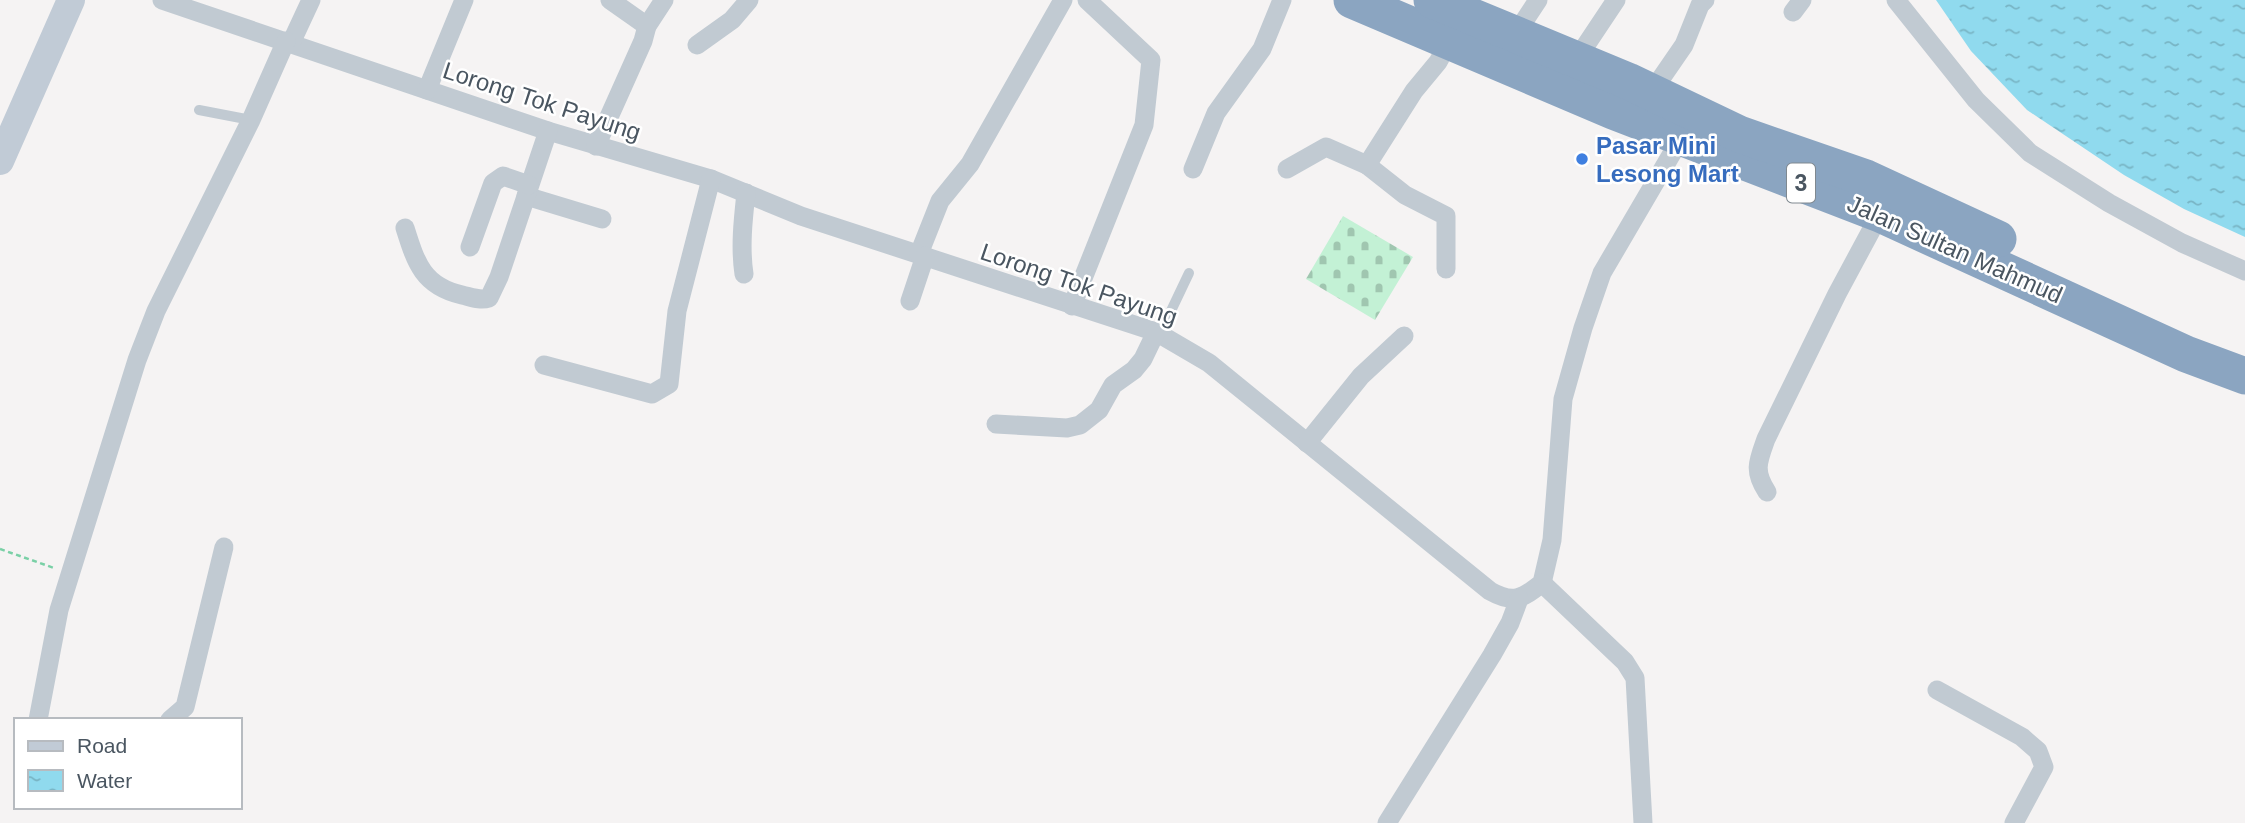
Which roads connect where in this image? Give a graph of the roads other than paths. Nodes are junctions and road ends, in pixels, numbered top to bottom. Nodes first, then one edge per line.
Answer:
1 (71, 0) edge
2 (162, 0) edge
3 (311, 0) edge
4 (464, 0) edge
5 (610, 0) edge
6 (664, 0) edge
7 (749, 0) edge
8 (1063, 0) edge
9 (1087, 0) edge
10 (1282, 0) edge
11 (1352, 0) edge
12 (1432, 0) edge
13 (1538, 0) edge
14 (1616, 0) edge
15 (1705, 0) edge
16 (1896, 0) edge
17 (647, 26) junction
18 (1515, 35) junction
19 (288, 42) junction
20 (1449, 43) junction
21 (697, 45) dead end
22 (1576, 60) junction
23 (427, 90) junction
24 (1631, 95) junction
25 (199, 110) dead end
26 (251, 120) junction
27 (548, 131) junction
28 (1681, 138) junction
29 (596, 146) junction
30 (0, 161) edge
31 (1367, 165) junction
32 (1193, 169) dead end
33 (1287, 169) dead end
34 (711, 179) junction
35 (528, 190) junction
36 (746, 193) junction
37 (1880, 214) junction
38 (602, 219) dead end
39 (405, 228) dead end
40 (470, 247) dead end
41 (922, 255) junction
42 (1446, 269) dead end
43 (2245, 271) edge
44 (1189, 273) dead end
45 (744, 274) dead end
46 (910, 301) dead end
47 (1072, 306) junction
48 (1158, 333) junction
49 (1404, 336) dead end
50 (2245, 352) edge
51 (544, 365) dead end
52 (2245, 376) edge
53 (996, 424) dead end
54 (1307, 443) junction
55 (1767, 492) dead end
56 (224, 547) dead end
57 (1542, 583) junction
58 (1519, 599) junction
59 (1937, 690) dead end
60 (38, 718) edge
61 (172, 718) edge
62 (1387, 823) edge
63 (1643, 823) edge
64 (2014, 823) edge

1 - 30 street
2 - 19 street, Lorong Tok Payung
3 - 19 street
4 - 23 street
5 - 17 street
6 - 17 street
7 - 21 street
8 - 41 street
9 - 47 street
10 - 32 street
11 - 20 highway, Jalan Sultan Mahmud / 3
12 - 18 highway, Jalan Sultan Mahmud / 3
13 - 18 street
14 - 22 street
15 - 24 street
16 - 43 street
17 - 29 street
18 - 22 highway, Jalan Sultan Mahmud / 3
19 - 23 street, Lorong Tok Payung
19 - 26 street
20 - 24 highway, Jalan Sultan Mahmud / 3
20 - 31 street
22 - 24 highway, Jalan Sultan Mahmud / 3
23 - 27 street, Lorong Tok Payung
24 - 28 highway, Jalan Sultan Mahmud / 3
24 - 50 highway, Jalan Sultan Mahmud / 3
25 - 26 lane
26 - 60 street
27 - 29 street, Lorong Tok Payung
27 - 35 street
28 - 37 highway, Jalan Sultan Mahmud / 3
28 - 57 street
29 - 34 street, Lorong Tok Payung
31 - 33 street
31 - 42 street
34 - 36 street, Lorong Tok Payung
34 - 51 street
35 - 38 street
35 - 39 street
35 - 40 street
36 - 41 street, Lorong Tok Payung
36 - 45 street
37 - 52 highway, Jalan Sultan Mahmud / 3
37 - 55 street
41 - 46 street
41 - 47 street, Lorong Tok Payung
44 - 48 lane
47 - 48 street, Lorong Tok Payung
48 - 53 street
48 - 54 street, Lorong Tok Payung
49 - 54 street
54 - 58 street, Lorong Tok Payung
56 - 61 street
57 - 58 street
57 - 63 street
58 - 62 street
59 - 64 street

